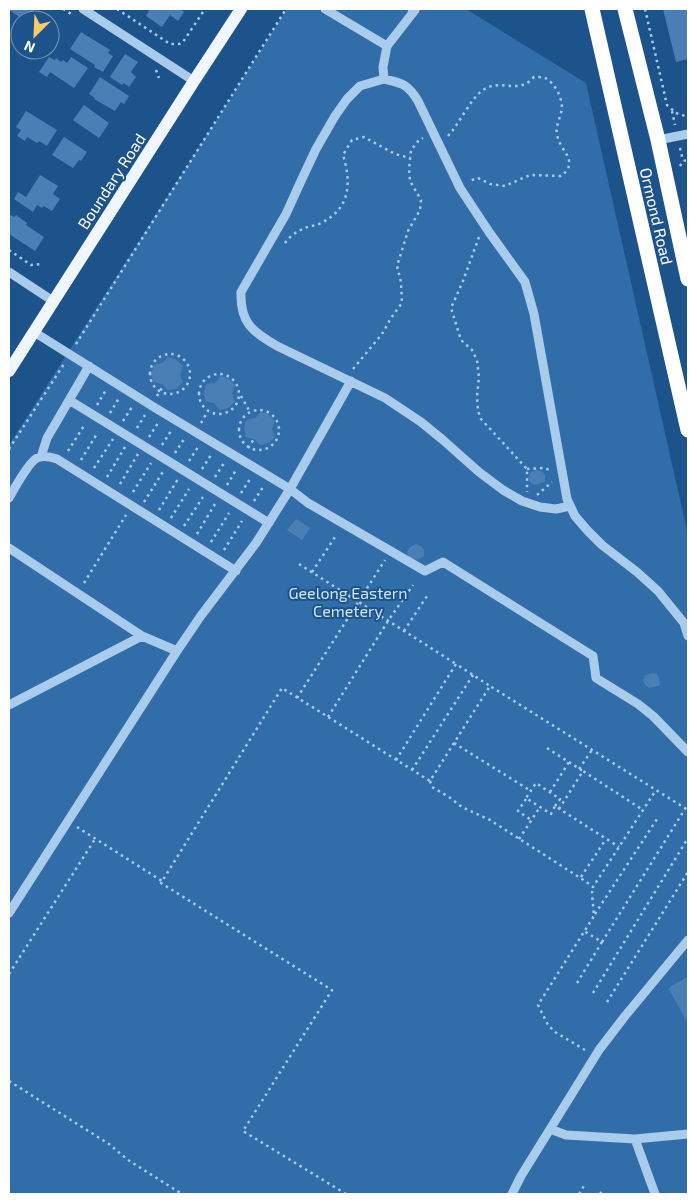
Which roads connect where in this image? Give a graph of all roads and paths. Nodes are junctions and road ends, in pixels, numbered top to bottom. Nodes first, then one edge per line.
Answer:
1 (83, 9) edge
2 (117, 9) edge
3 (205, 9) edge
4 (241, 9) edge
5 (286, 9) edge
6 (325, 9) edge
7 (412, 9) edge
8 (592, 9) edge
9 (625, 9) edge
10 (645, 9) edge
11 (387, 46) junction
12 (384, 78) junction
13 (194, 81) junction
14 (688, 116) edge
15 (434, 133) junction
16 (688, 134) edge
17 (658, 140) junction
18 (438, 143) junction
19 (410, 158) junction
20 (688, 160) edge
21 (682, 174) dead end
22 (458, 184) junction
23 (484, 224) junction
24 (283, 246) dead end
25 (9, 250) edge
26 (42, 264) dead end
27 (9, 272) edge
28 (688, 279) edge
29 (53, 301) junction
30 (34, 332) junction
31 (70, 354) junction
32 (89, 366) junction
33 (9, 371) edge
34 (351, 371) dead end
35 (351, 382) junction
36 (155, 387) joint
37 (240, 395) junction
38 (69, 400) junction
39 (250, 412) junction
40 (688, 430) edge
41 (254, 439) dead end
42 (249, 447) junction
43 (9, 450) edge
44 (42, 457) junction
45 (528, 469) junction
46 (562, 474) junction
47 (290, 490) junction
48 (9, 498) edge
49 (527, 502) junction
50 (132, 506) junction
51 (570, 506) junction
52 (269, 523) junction
53 (344, 523) junction
54 (9, 548) edge
55 (391, 551) junction
56 (299, 564) dead end
57 (236, 571) junction
58 (312, 572) junction
59 (413, 585) dead end
60 (78, 594) junction
61 (427, 596) dead end
62 (358, 602) junction
63 (388, 621) junction
64 (404, 631) junction
65 (142, 636) junction
66 (688, 636) edge
67 (177, 651) junction
68 (456, 664) junction
69 (473, 675) junction
70 (490, 686) junction
71 (297, 698) junction
72 (9, 704) edge
73 (328, 717) junction
74 (454, 743) junction
75 (547, 748) dead end
76 (592, 750) junction
77 (688, 752) edge
78 (396, 760) junction
79 (569, 762) junction
80 (579, 769) junction
81 (412, 770) junction
82 (583, 772) junction
83 (430, 781) junction
84 (656, 790) junction
85 (531, 791) junction
86 (550, 792) junction
87 (526, 798) junction
88 (556, 806) junction
89 (540, 807) junction
90 (560, 808) junction
91 (687, 809) edge
92 (643, 810) junction
93 (659, 816) dead end
94 (531, 820) junction
95 (67, 822) junction
96 (606, 838) junction
97 (688, 838) edge
98 (95, 839) junction
99 (519, 839) junction
100 (619, 847) junction
101 (688, 872) edge
102 (581, 878) junction
103 (162, 881) junction
104 (593, 887) junction
105 (9, 912) edge
106 (594, 916) junction
107 (584, 931) junction
108 (688, 940) edge
109 (602, 942) junction
110 (9, 974) edge
111 (577, 983) dead end
112 (593, 993) dead end
113 (607, 1002) dead end
114 (596, 1056) junction
115 (9, 1081) edge
116 (550, 1129) junction
117 (688, 1134) edge
118 (635, 1139) junction
119 (585, 1184) dead end
120 (603, 1189) dead end
121 (182, 1194) edge
122 (346, 1194) edge
123 (512, 1194) edge
124 (579, 1194) edge
125 (600, 1194) edge
126 (655, 1194) edge

1 - 13 street
2 - 3 path
4 - 13 main road, Boundary Road
5 - 31 path
6 - 11 street
7 - 11 street
8 - 40 highway, Ormond Road
9 - 17 highway, Ormond Road
10 - 14 path
11 - 12 street
12 - 15 street
12 - 35 street
13 - 29 main road, Boundary Road
15 - 18 street
15 - 19 path
16 - 17 street
17 - 28 highway, Ormond Road
18 - 22 street
18 - 22 path
19 - 24 path
19 - 34 path
20 - 21 path
22 - 23 street
23 - 45 path
23 - 46 street
25 - 26 path
27 - 29 street
29 - 30 main road, Boundary Road
30 - 31 street
30 - 33 main road, Boundary Road
31 - 32 street
31 - 43 path
32 - 38 street
32 - 47 street
35 - 47 street
35 - 49 street
36 - 36 path
37 - 37 path
37 - 39 path
38 - 44 street
38 - 52 street
39 - 42 path
39 - 42 path
41 - 42 path
44 - 48 street
44 - 50 street
45 - 46 path
45 - 49 path
46 - 49 path
46 - 51 street
47 - 52 street
47 - 53 street
49 - 51 street
50 - 57 street
50 - 60 path
51 - 66 street
52 - 57 street
53 - 55 street
53 - 58 path
54 - 60 street
55 - 62 path
55 - 77 street
56 - 58 path
57 - 67 street
58 - 62 path
59 - 63 path
60 - 65 street
61 - 64 path
62 - 63 path
62 - 71 path
63 - 64 path
63 - 73 path
64 - 68 path
65 - 67 street
65 - 72 street
67 - 95 street
68 - 69 path
68 - 78 path
69 - 70 path
69 - 81 path
70 - 74 path
70 - 76 path
71 - 73 path
71 - 103 path
73 - 78 path
74 - 83 path
74 - 85 path
75 - 79 path
76 - 80 path
76 - 84 path
78 - 81 path
79 - 80 path
79 - 86 path
80 - 82 path
81 - 83 path
82 - 90 path
82 - 92 path
83 - 99 path
84 - 91 path
84 - 92 path
85 - 86 path
85 - 87 path
86 - 88 path
87 - 89 path
87 - 94 path
88 - 89 path
88 - 90 path
89 - 94 path
90 - 96 path
91 - 109 path
92 - 100 path
93 - 106 path
94 - 99 path
95 - 98 path
95 - 105 street
96 - 100 path
96 - 102 path
97 - 112 path
98 - 103 path
98 - 110 path
99 - 102 path
100 - 104 path
101 - 113 path
102 - 104 path
103 - 122 path
104 - 106 path
106 - 107 path
107 - 109 path
107 - 114 path
108 - 114 street
109 - 111 path
114 - 116 street
115 - 121 path
116 - 118 street
116 - 123 street
117 - 118 street
118 - 126 street
119 - 124 path
120 - 125 path

